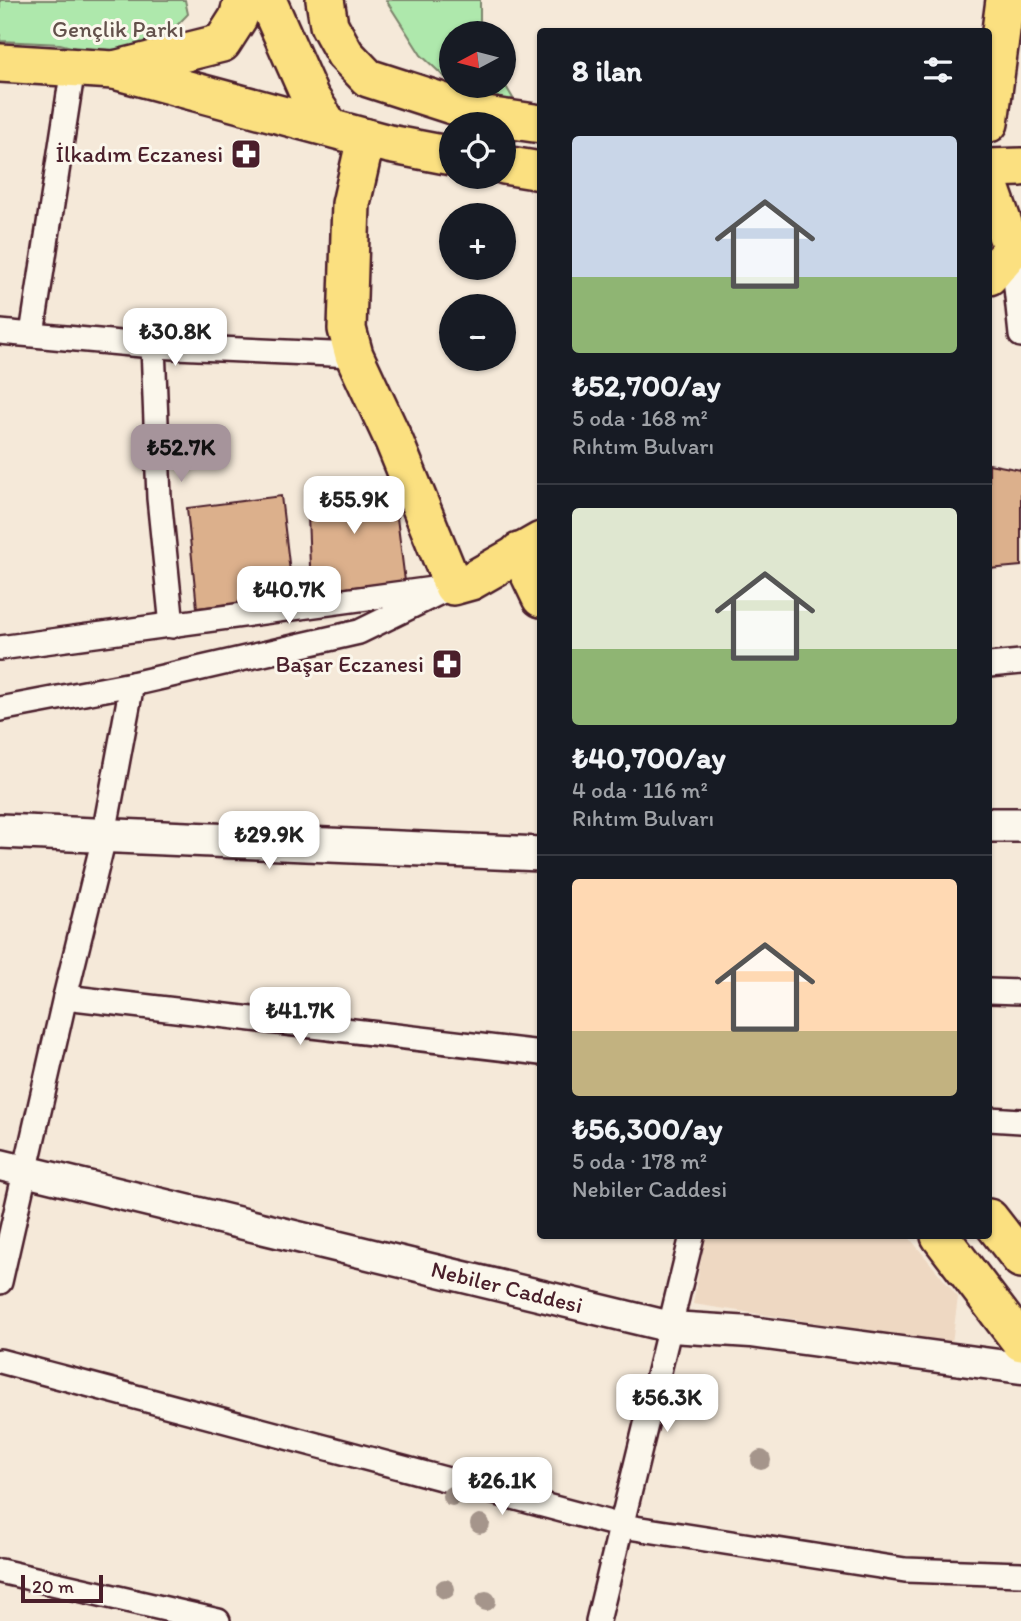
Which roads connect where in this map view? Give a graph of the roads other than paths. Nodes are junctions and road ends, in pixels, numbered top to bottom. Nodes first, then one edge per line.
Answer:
1 (243, 0) edge
2 (267, 0) edge
3 (1005, 0) edge
4 (327, 12) edge
5 (0, 64) edge
6 (73, 68) junction
7 (114, 70) junction
8 (992, 100) edge
9 (319, 112) junction
10 (537, 123) edge
11 (366, 138) junction
12 (439, 153) edge
13 (516, 167) edge
14 (1021, 167) edge
15 (992, 168) edge
16 (537, 170) edge
17 (992, 194) edge
18 (1007, 247) edge
19 (992, 271) edge
20 (0, 332) edge
21 (32, 334) junction
22 (1021, 335) edge
23 (153, 345) junction
24 (354, 355) junction
25 (530, 547) edge
26 (537, 579) edge
27 (453, 586) junction
28 (172, 626) junction
29 (0, 648) edge
30 (1021, 662) edge
31 (992, 665) edge
32 (132, 684) junction
33 (0, 709) edge
34 (992, 825) edge
35 (1021, 825) edge
36 (0, 831) edge
37 (104, 837) junction
38 (537, 854) edge
39 (992, 991) edge
40 (1021, 992) edge
41 (65, 997) junction
42 (537, 1053) edge
43 (992, 1119) edge
44 (1021, 1121) edge
45 (13, 1168) edge
46 (992, 1222) edge
47 (691, 1239) edge
48 (942, 1239) edge
49 (1021, 1259) edge
50 (0, 1282) edge
51 (671, 1327) junction
52 (1021, 1342) edge
53 (0, 1361) edge
54 (1021, 1368) edge
55 (622, 1526) junction
56 (0, 1572) edge
57 (1021, 1574) edge
58 (218, 1621) edge
59 (598, 1621) edge

1 - 7 main road
2 - 9 main road
3 - 8 main road
4 - 9 main road
4 - 10 main road
5 - 6 main road
6 - 7 main road
6 - 21 street
7 - 9 main road
9 - 11 main road
11 - 12 main road
11 - 24 main road
13 - 16 main road
14 - 15 main road
17 - 18 main road
18 - 19 main road
18 - 22 street
20 - 21 street
21 - 23 street
23 - 24 street
23 - 28 street
24 - 27 main road
25 - 26 main road
25 - 27 main road
27 - 28 street
27 - 32 street
28 - 29 street
30 - 31 street
32 - 33 street
32 - 37 street
34 - 35 main road
36 - 37 main road
37 - 38 main road
37 - 41 street
39 - 40 street
41 - 42 street
41 - 45 street
43 - 44 street
45 - 50 street
45 - 51 street, Nebiler Caddesi
46 - 49 main road
47 - 51 street
48 - 52 main road
51 - 54 street, Nebiler Caddesi
51 - 55 street
53 - 55 street
55 - 57 street
55 - 59 street
56 - 58 street

